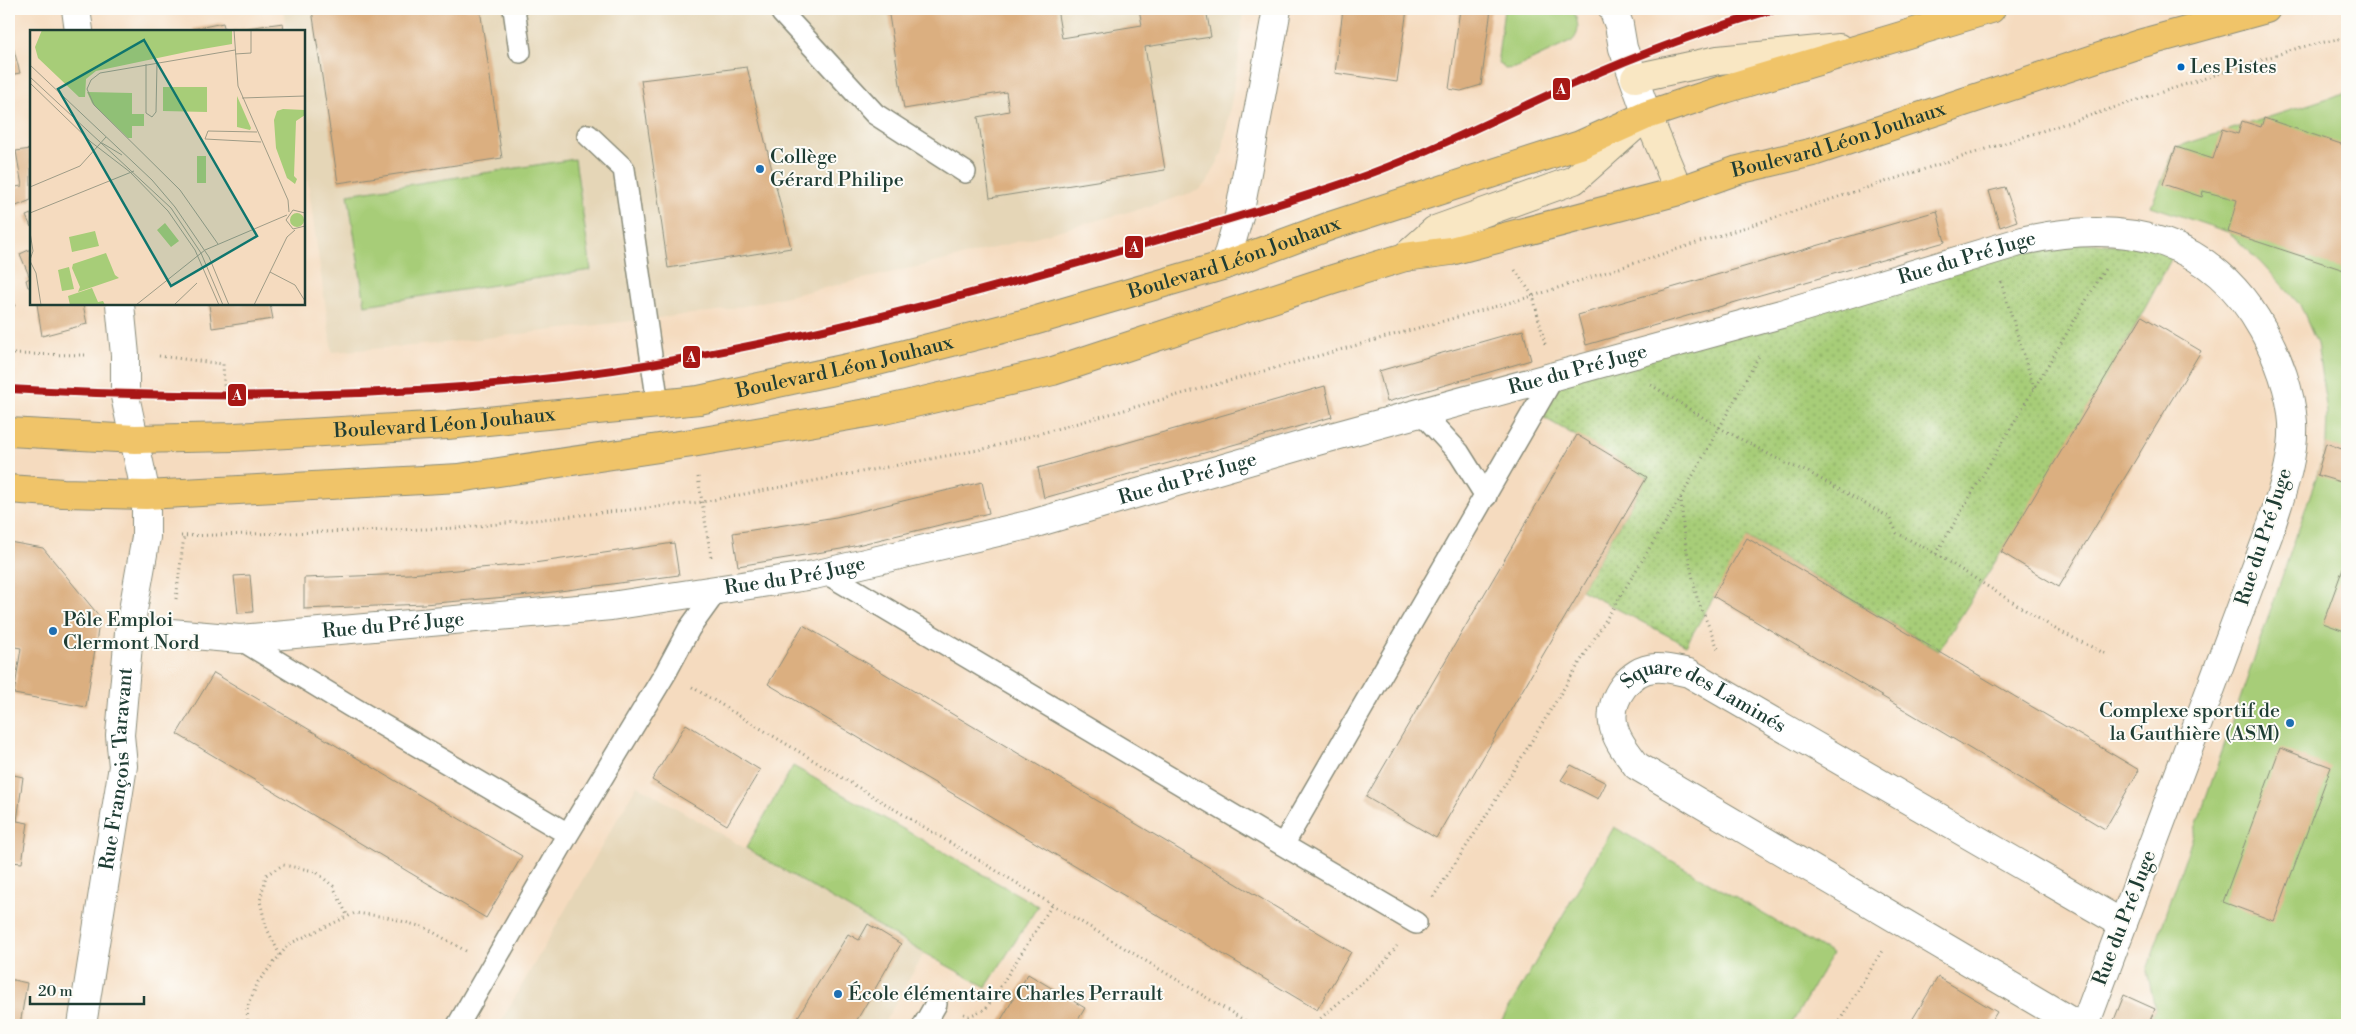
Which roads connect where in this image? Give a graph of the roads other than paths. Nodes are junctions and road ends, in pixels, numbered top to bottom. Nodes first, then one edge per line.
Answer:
1 (76, 9) edge
2 (514, 9) edge
3 (782, 9) edge
4 (1277, 9) edge
5 (1613, 9) edge
6 (1991, 9) edge
7 (2266, 9) edge
8 (79, 30) edge
9 (1866, 45) junction
10 (520, 52) dead end
11 (1635, 78) junction
12 (1647, 115) junction
13 (588, 134) dead end
14 (965, 172) dead end
15 (1679, 191) junction
16 (1406, 258) junction
17 (1224, 265) junction
18 (120, 305) edge
19 (1554, 376) junction
20 (658, 404) junction
21 (1421, 412) junction
22 (9, 432) edge
23 (136, 439) junction
24 (9, 489) edge
25 (146, 495) junction
26 (1486, 496) junction
27 (826, 573) junction
28 (717, 590) junction
29 (130, 633) junction
30 (240, 639) junction
31 (568, 834) junction
32 (1282, 845) junction
33 (1416, 924) road end
34 (2123, 924) junction
35 (936, 1004) road end
36 (82, 1025) edge
37 (458, 1025) edge
38 (924, 1025) edge
39 (2077, 1025) edge
40 (2085, 1025) edge

1 - 8 street
2 - 10 lane
3 - 14 lane
4 - 17 street
5 - 11 street
6 - 9 main road, Boulevard Léon Jouhaux
7 - 15 main road, Boulevard Léon Jouhaux
9 - 11 street, Boulevard Léon Jouhaux
9 - 12 main road, Boulevard Léon Jouhaux
11 - 12 street
12 - 15 street
12 - 16 street, Boulevard Léon Jouhaux
12 - 17 main road, Boulevard Léon Jouhaux
13 - 20 lane
15 - 16 main road, Boulevard Léon Jouhaux
16 - 25 main road, Boulevard Léon Jouhaux
17 - 20 main road, Boulevard Léon Jouhaux
18 - 23 street, Rue François Taravant
19 - 21 street, Rue du Pré Juge
19 - 26 lane
19 - 34 street, Rue du Pré Juge
20 - 23 main road, Boulevard Léon Jouhaux
21 - 26 lane
21 - 27 street, Rue du Pré Juge
22 - 23 main road, Boulevard Léon Jouhaux
23 - 25 street, Rue François Taravant
24 - 25 main road, Boulevard Léon Jouhaux
25 - 29 street, Rue François Taravant
26 - 32 lane
27 - 28 street, Rue du Pré Juge
27 - 32 lane
28 - 30 street, Rue du Pré Juge
28 - 31 lane
29 - 30 street, Rue du Pré Juge
29 - 36 street, Rue François Taravant
30 - 31 lane
31 - 37 lane
32 - 33 lane
34 - 39 street, Square des Laminés
34 - 40 street, Rue du Pré Juge
35 - 38 lane

